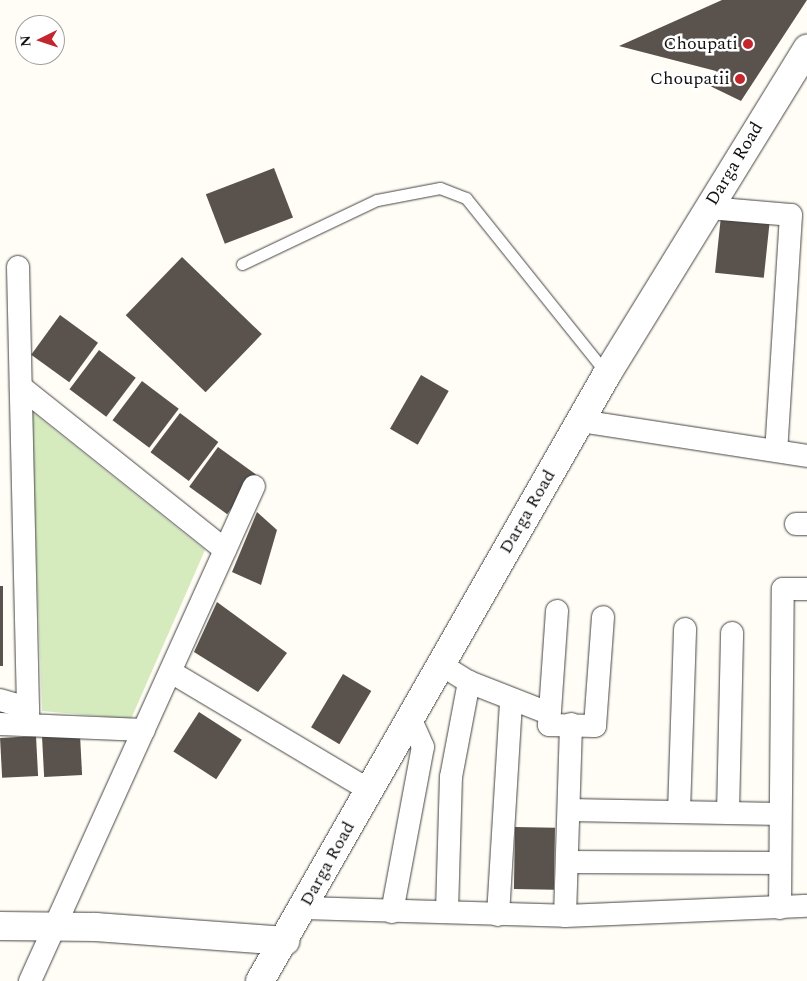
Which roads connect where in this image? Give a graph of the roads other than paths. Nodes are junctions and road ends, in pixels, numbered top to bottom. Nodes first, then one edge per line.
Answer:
1 (807, 49) edge
2 (708, 208) junction
3 (242, 264) dead end
4 (18, 268) dead end
5 (607, 374) junction
6 (20, 387) junction
7 (580, 421) junction
8 (776, 451) junction
9 (807, 456) edge
10 (254, 486) dead end
11 (225, 550) junction
12 (807, 589) edge
13 (557, 611) dead end
14 (603, 617) dead end
15 (685, 629) dead end
16 (732, 633) dead end
17 (440, 664) junction
18 (171, 672) junction
19 (469, 682) junction
20 (0, 700) edge
21 (511, 700) junction
22 (548, 713) junction
23 (28, 717) junction
24 (410, 718) junction
25 (0, 724) edge
26 (571, 724) junction
27 (144, 730) junction
28 (369, 790) junction
29 (569, 810) junction
30 (679, 812) junction
31 (728, 813) junction
32 (780, 814) junction
33 (567, 862) junction
34 (779, 863) junction
35 (807, 906) edge
36 (304, 908) junction
37 (780, 908) junction
38 (392, 912) junction
39 (447, 912) junction
40 (498, 915) junction
41 (566, 916) junction
42 (0, 926) edge
43 (56, 927) junction
44 (285, 941) junction
45 (30, 981) edge
46 (260, 981) edge

1 - 2 street, Darga Road
2 - 5 street, Darga Road
2 - 8 street
3 - 5 lane
4 - 6 street
5 - 7 street, Darga Road
6 - 11 street
6 - 23 street
7 - 8 street
7 - 17 street, Darga Road
8 - 9 street
10 - 11 street
11 - 18 street
12 - 32 street
13 - 22 street
14 - 26 street
15 - 30 street
16 - 31 street
17 - 19 street
17 - 24 street, Darga Road
18 - 27 street
18 - 28 street
19 - 21 street
19 - 39 street
20 - 23 street
21 - 22 street
21 - 40 street
22 - 26 street
23 - 25 street
23 - 27 street
24 - 28 street, Darga Road
24 - 38 street
26 - 29 street
27 - 43 street
28 - 36 street, Darga Road
29 - 30 street
29 - 33 street
30 - 31 street
31 - 32 street
32 - 34 street
33 - 34 street
33 - 41 street
34 - 37 street
35 - 37 street
36 - 38 street
36 - 44 street, Darga Road
37 - 41 street
38 - 39 street
39 - 40 street
40 - 41 street
42 - 43 street
43 - 44 street
43 - 45 street
44 - 46 street, Darga Road

